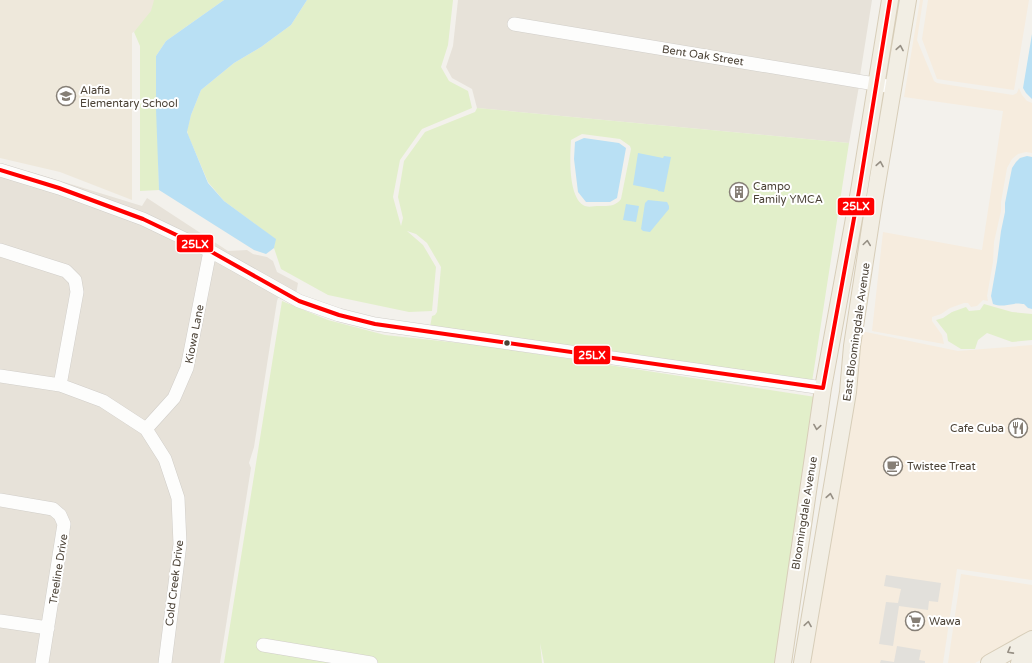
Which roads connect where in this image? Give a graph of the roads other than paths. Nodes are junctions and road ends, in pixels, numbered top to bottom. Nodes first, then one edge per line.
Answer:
1 (890, 0) edge
2 (908, 0) edge
3 (514, 24) dead end
4 (877, 84) junction
5 (893, 87) junction
6 (0, 170) edge
7 (0, 250) edge
8 (210, 251) junction
9 (0, 376) edge
10 (60, 385) junction
11 (823, 388) junction
12 (848, 392) junction
13 (146, 429) junction
14 (0, 500) edge
15 (0, 621) edge
16 (48, 628) junction
17 (1032, 639) edge
18 (263, 645) dead end
19 (1032, 656) edge
20 (42, 663) edge
21 (165, 663) edge
22 (372, 663) edge
23 (782, 663) edge
24 (802, 663) edge
25 (989, 663) edge
26 (1019, 663) edge

1 - 4 main road, East Bloomingdale Avenue
5 -> 2 main road, East Bloomingdale Avenue
3 - 4 street, Bent Oak Street
4 - 5 street, Bent Oak Street
4 - 11 main road, East Bloomingdale Avenue
12 -> 5 main road, East Bloomingdale Avenue
6 - 8 street
7 - 10 street
8 - 11 street
8 - 13 street, Kiowa Lane
9 - 10 street, Cold Creek Drive
10 - 13 street, Cold Creek Drive
11 - 12 main road
11 -> 23 main road, Bloomingdale Avenue
24 -> 12 main road, East Bloomingdale Avenue
13 - 21 street, Cold Creek Drive
14 - 16 street, Treeline Drive
15 - 16 street
16 - 20 street, Treeline Drive
17 -> 25 main road
18 - 22 street
19 - 26 main road

